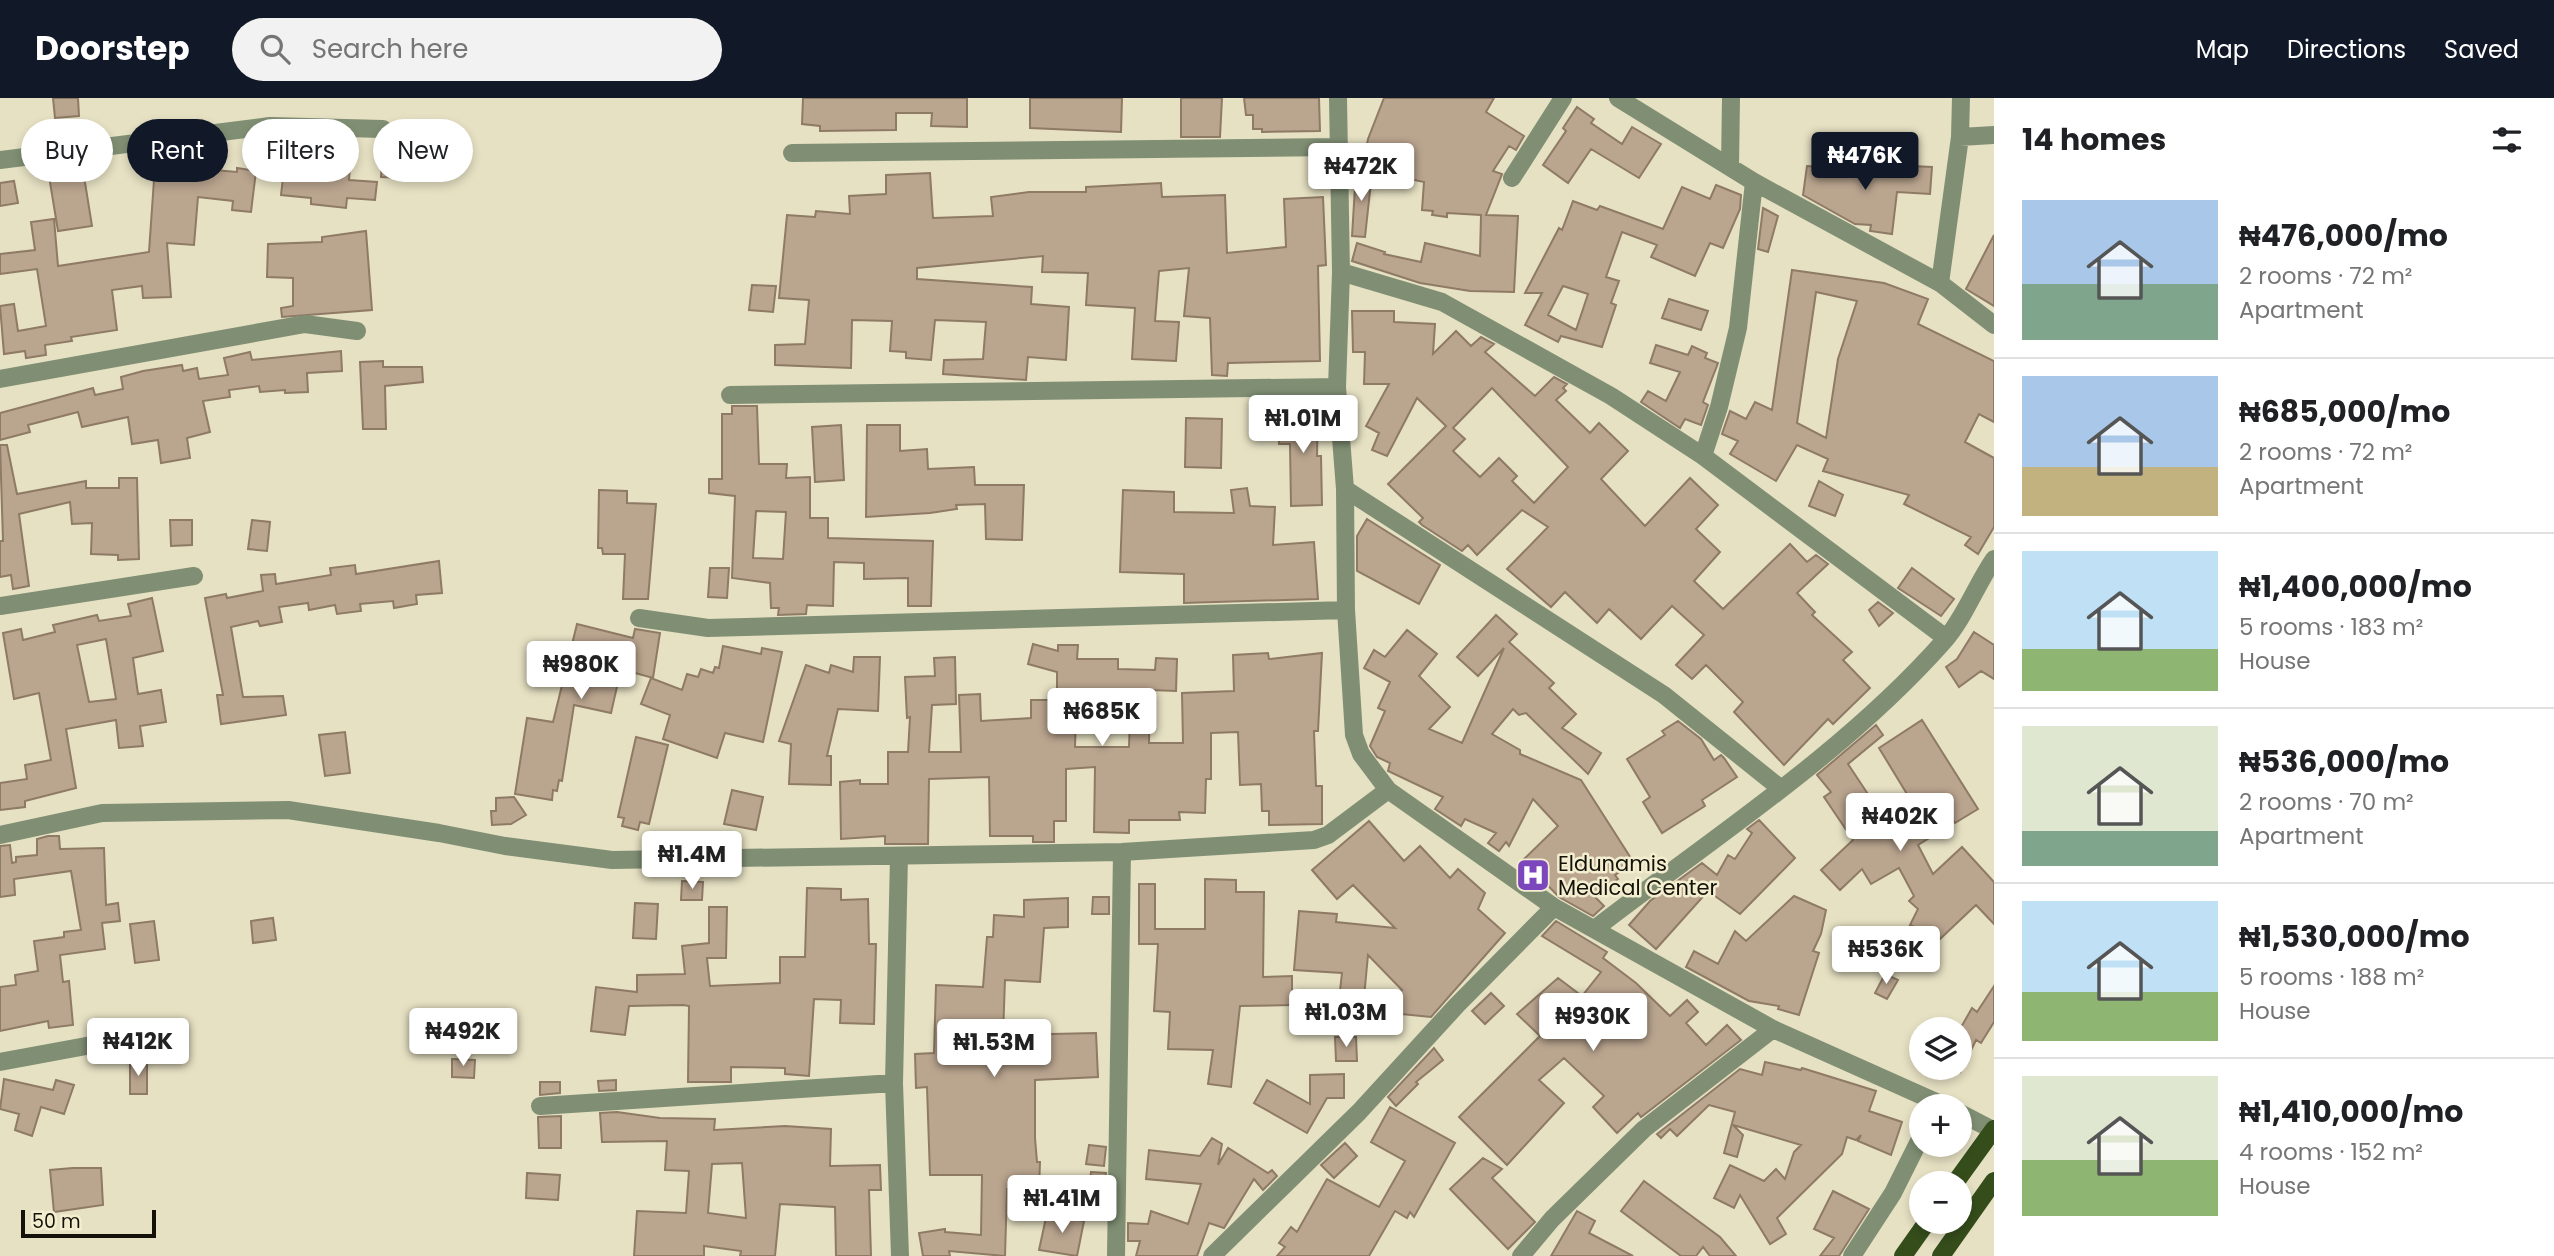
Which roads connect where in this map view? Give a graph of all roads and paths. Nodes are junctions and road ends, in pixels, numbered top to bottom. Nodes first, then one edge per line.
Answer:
1 (1338, 98) edge
2 (1563, 98) edge
3 (1618, 98) edge
4 (1731, 98) edge
5 (1961, 98) edge
6 (373, 129) edge
7 (1994, 135) edge
8 (1960, 137) junction
9 (1337, 146) junction
10 (792, 153) dead end
11 (0, 160) edge
12 (1730, 166) junction
13 (1512, 178) dead end
14 (1754, 182) junction
15 (1341, 272) junction
16 (1940, 283) junction
17 (1994, 325) edge
18 (357, 331) dead end
19 (0, 379) edge
20 (1338, 387) junction
21 (730, 395) dead end
22 (1703, 456) junction
23 (1345, 489) junction
24 (1994, 559) edge
25 (194, 576) dead end
26 (0, 606) edge
27 (1346, 610) junction
28 (639, 618) dead end
29 (1946, 638) junction
30 (1780, 788) junction
31 (1388, 790) junction
32 (0, 835) edge
33 (1122, 852) junction
34 (899, 856) junction
35 (1555, 906) junction
36 (1596, 928) junction
37 (1773, 1029) junction
38 (124, 1040) dead end
39 (0, 1062) edge
40 (894, 1083) junction
41 (1916, 1094) edge
42 (540, 1106) dead end
43 (1972, 1119) edge
44 (1994, 1129) edge
45 (1911, 1157) edge
46 (1964, 1171) edge
47 (1994, 1181) edge
48 (1919, 1234) edge
49 (900, 1256) edge
50 (1116, 1256) edge
51 (1212, 1256) edge
52 (1521, 1256) edge
53 (1852, 1256) edge
54 (1903, 1256) edge
55 (1941, 1256) edge

1 - 9 street
2 - 13 street
3 - 12 street
4 - 12 street
5 - 8 street
6 - 11 street
7 - 8 street
8 - 16 street
9 - 10 street
9 - 15 street
12 - 14 street
14 - 16 street
14 - 22 street
15 - 20 street
15 - 22 street
16 - 17 street
18 - 19 street
20 - 21 street
20 - 23 street
22 - 29 street
23 - 27 street
23 - 30 street
24 - 29 street
25 - 26 street
27 - 28 street
27 - 31 street
29 - 30 street
30 - 36 street
31 - 33 street
31 - 35 street
32 - 34 street
33 - 34 street
33 - 50 street
34 - 40 street
35 - 36 street
35 - 51 street
36 - 37 street
37 - 41 street
37 - 52 street
38 - 39 street
40 - 42 street
40 - 49 street
43 - 44 street
44 - 46 main road
45 - 53 street
47 - 55 main road
48 - 54 main road

